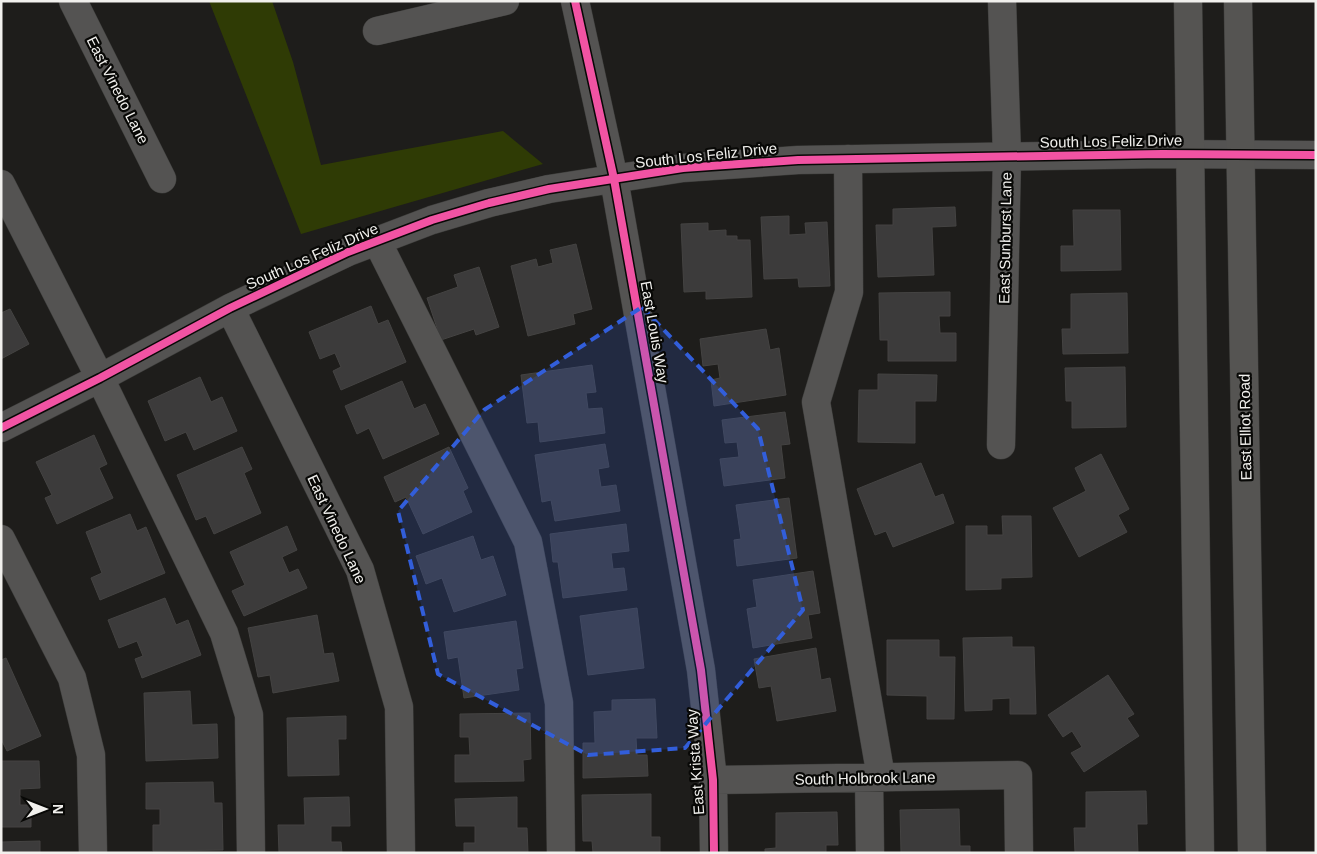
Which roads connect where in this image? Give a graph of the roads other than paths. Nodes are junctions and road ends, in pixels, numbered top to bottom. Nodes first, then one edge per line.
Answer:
1 (73, 1) edge
2 (505, 1) edge
3 (576, 1) edge
4 (1002, 1) edge
5 (1188, 1) edge
6 (1238, 1) edge
7 (377, 31) dead end
8 (1190, 154) junction
9 (1316, 155) edge
10 (1007, 156) junction
11 (1240, 156) junction
12 (848, 159) junction
13 (162, 179) dead end
14 (614, 179) junction
15 (1, 184) edge
16 (377, 241) junction
17 (230, 308) junction
18 (100, 378) junction
19 (1, 428) edge
20 (1001, 446) dead end
21 (1, 539) edge
22 (702, 670) joint
23 (875, 778) junction
24 (713, 780) junction
25 (93, 853) edge
26 (251, 853) edge
27 (401, 853) edge
28 (561, 853) edge
29 (714, 853) edge
30 (870, 853) edge
31 (1019, 853) edge
32 (1200, 853) edge
33 (1252, 853) edge

1 - 13 street, East Vinedo Lane
2 - 7 street
3 - 14 street, East Louis Way
4 - 10 street, East Sunburst Lane
5 - 8 main road
6 - 11 main road, East Elliot Road
8 - 10 street, South Los Feliz Drive
8 - 11 street, South Los Feliz Drive
8 - 32 main road
9 - 11 street, South Los Feliz Drive
10 - 12 street, South Los Feliz Drive
10 - 20 street, East Sunburst Lane
11 - 33 main road, East Elliot Road
12 - 14 street, South Los Feliz Drive
12 - 23 street
14 - 16 street, South Los Feliz Drive
14 - 22 street, East Louis Way
15 - 18 street
16 - 17 street, South Los Feliz Drive
16 - 28 street
17 - 18 street, South Los Feliz Drive
17 - 27 street, East Vinedo Lane
18 - 19 street, South Los Feliz Drive
18 - 26 street
21 - 25 street
22 - 24 street, East Krista Way
23 - 24 street, South Holbrook Lane
23 - 30 street
23 - 31 street, South Holbrook Lane
24 - 29 street, East Krista Way

